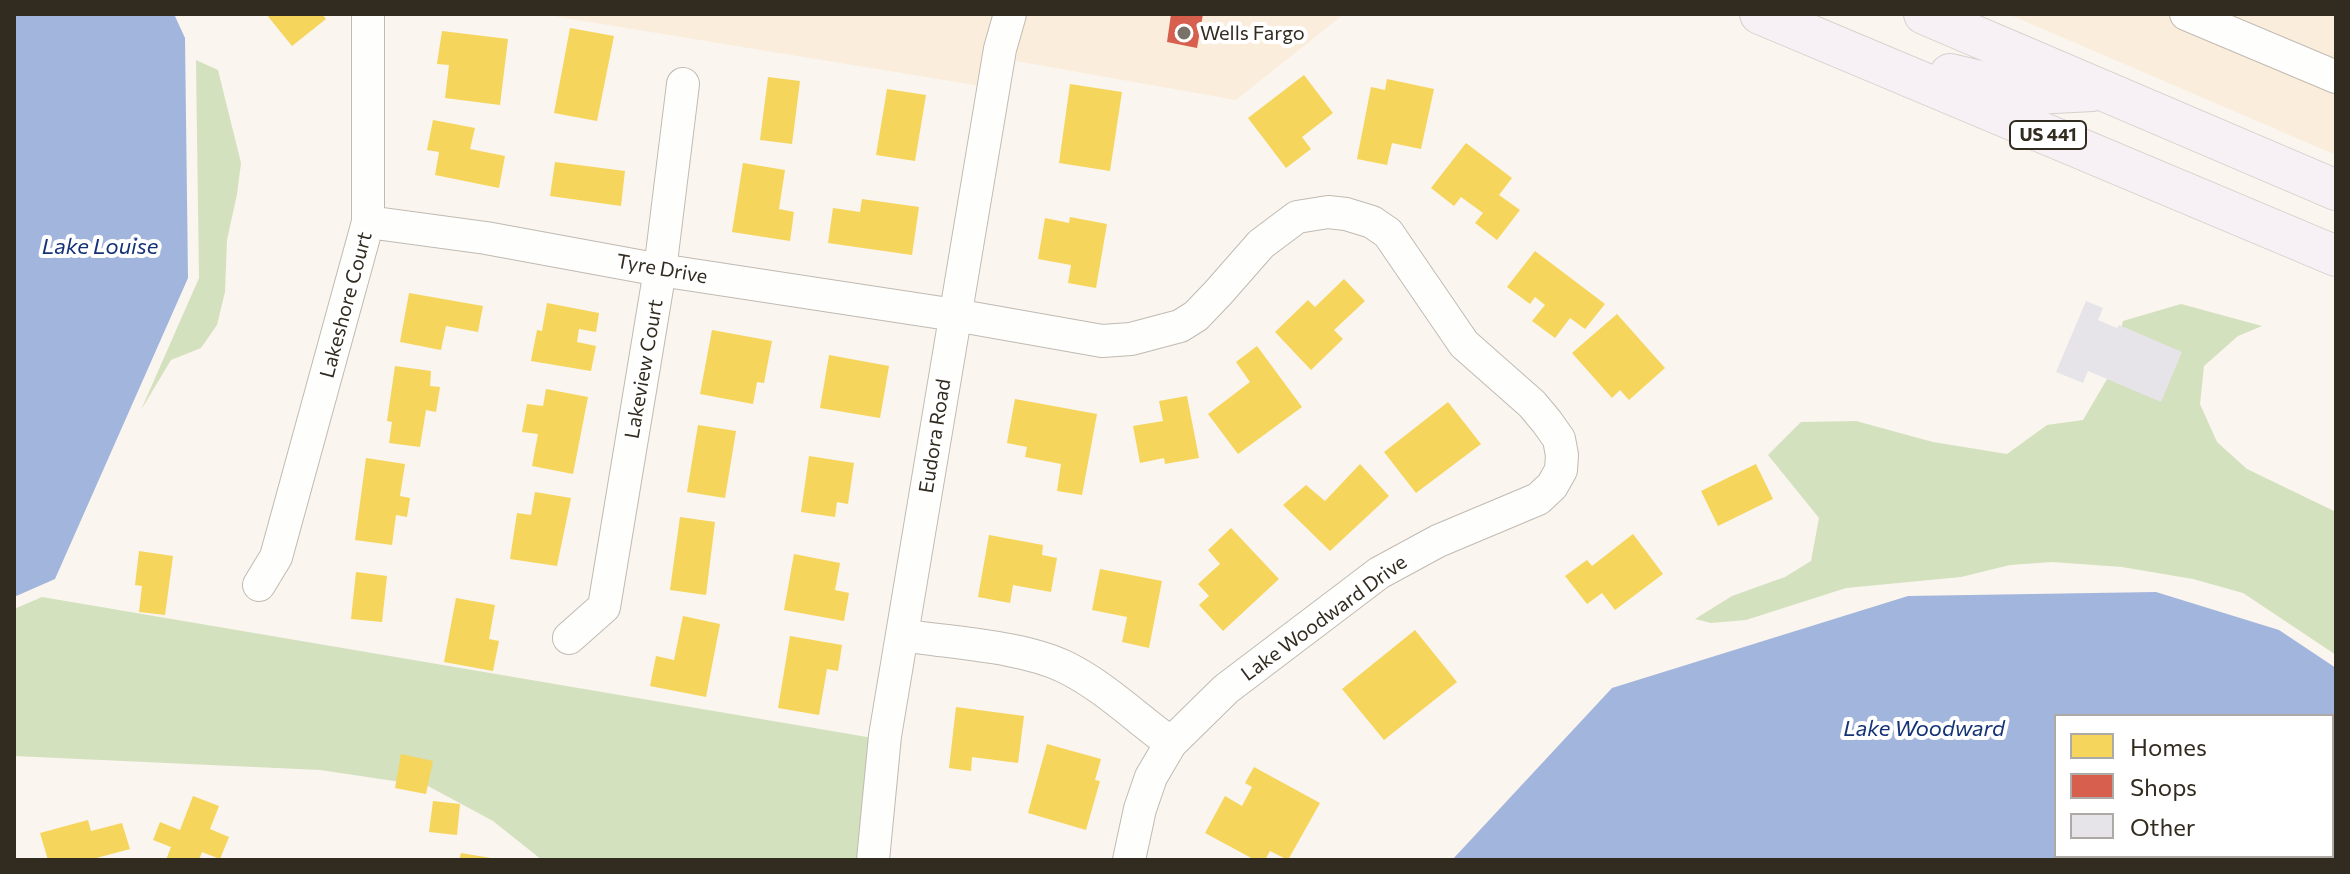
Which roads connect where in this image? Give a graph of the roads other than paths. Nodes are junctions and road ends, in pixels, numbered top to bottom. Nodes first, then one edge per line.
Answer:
1 (368, 14) edge
2 (1010, 14) edge
3 (1760, 14) edge
4 (1924, 14) edge
5 (2186, 14) edge
6 (1841, 48) junction
7 (2336, 77) edge
8 (683, 84) dead end
9 (2101, 90) junction
10 (2336, 190) edge
11 (368, 222) junction
12 (2336, 256) edge
13 (660, 270) junction
14 (955, 315) junction
15 (259, 585) dead end
16 (902, 635) junction
17 (569, 638) dead end
18 (1171, 743) junction
19 (873, 860) edge
20 (1129, 860) edge

1 - 11 street, Lakeshore Court
2 - 14 street, Eudora Road
3 - 6 main road, US 441
4 - 9 main road
5 - 7 street
6 - 9 main road
6 - 12 main road, US 441
8 - 13 street, Lakeview Court
9 - 10 main road
11 - 13 street, Tyre Drive
11 - 15 street, Lakeshore Court
13 - 14 street, Tyre Drive
13 - 17 street, Lakeview Court
14 - 16 street, Eudora Road
14 - 18 street, Lake Woodward Drive
16 - 18 street
16 - 19 street, Eudora Road
18 - 20 street, Lake Woodward Drive

